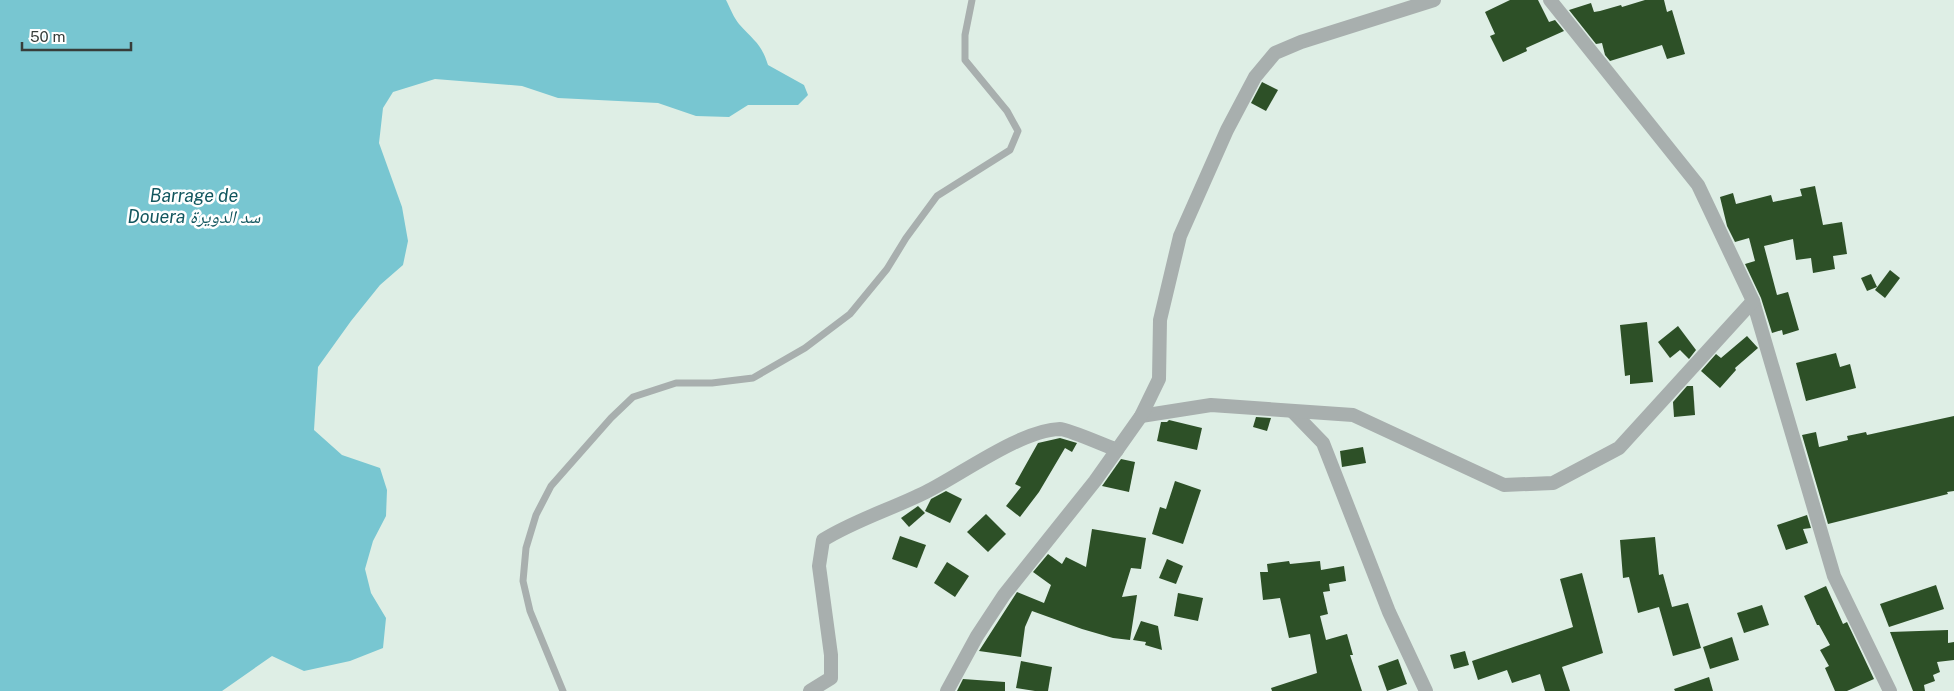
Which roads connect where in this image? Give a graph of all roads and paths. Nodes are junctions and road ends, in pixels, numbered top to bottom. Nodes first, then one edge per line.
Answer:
1 (972, 0) edge
2 (1434, 0) edge
3 (1550, 0) edge
4 (1753, 301) junction
5 (1292, 411) junction
6 (1141, 416) junction
7 (1117, 450) junction
8 (563, 691) edge
9 (810, 691) edge
10 (948, 691) edge
11 (1426, 691) edge
12 (1890, 691) edge

1 - 8 lane
2 - 6 street
3 - 4 street
4 - 5 street
4 - 12 street
5 - 6 street
5 - 11 street
6 - 7 street
7 - 9 street
7 - 10 street

